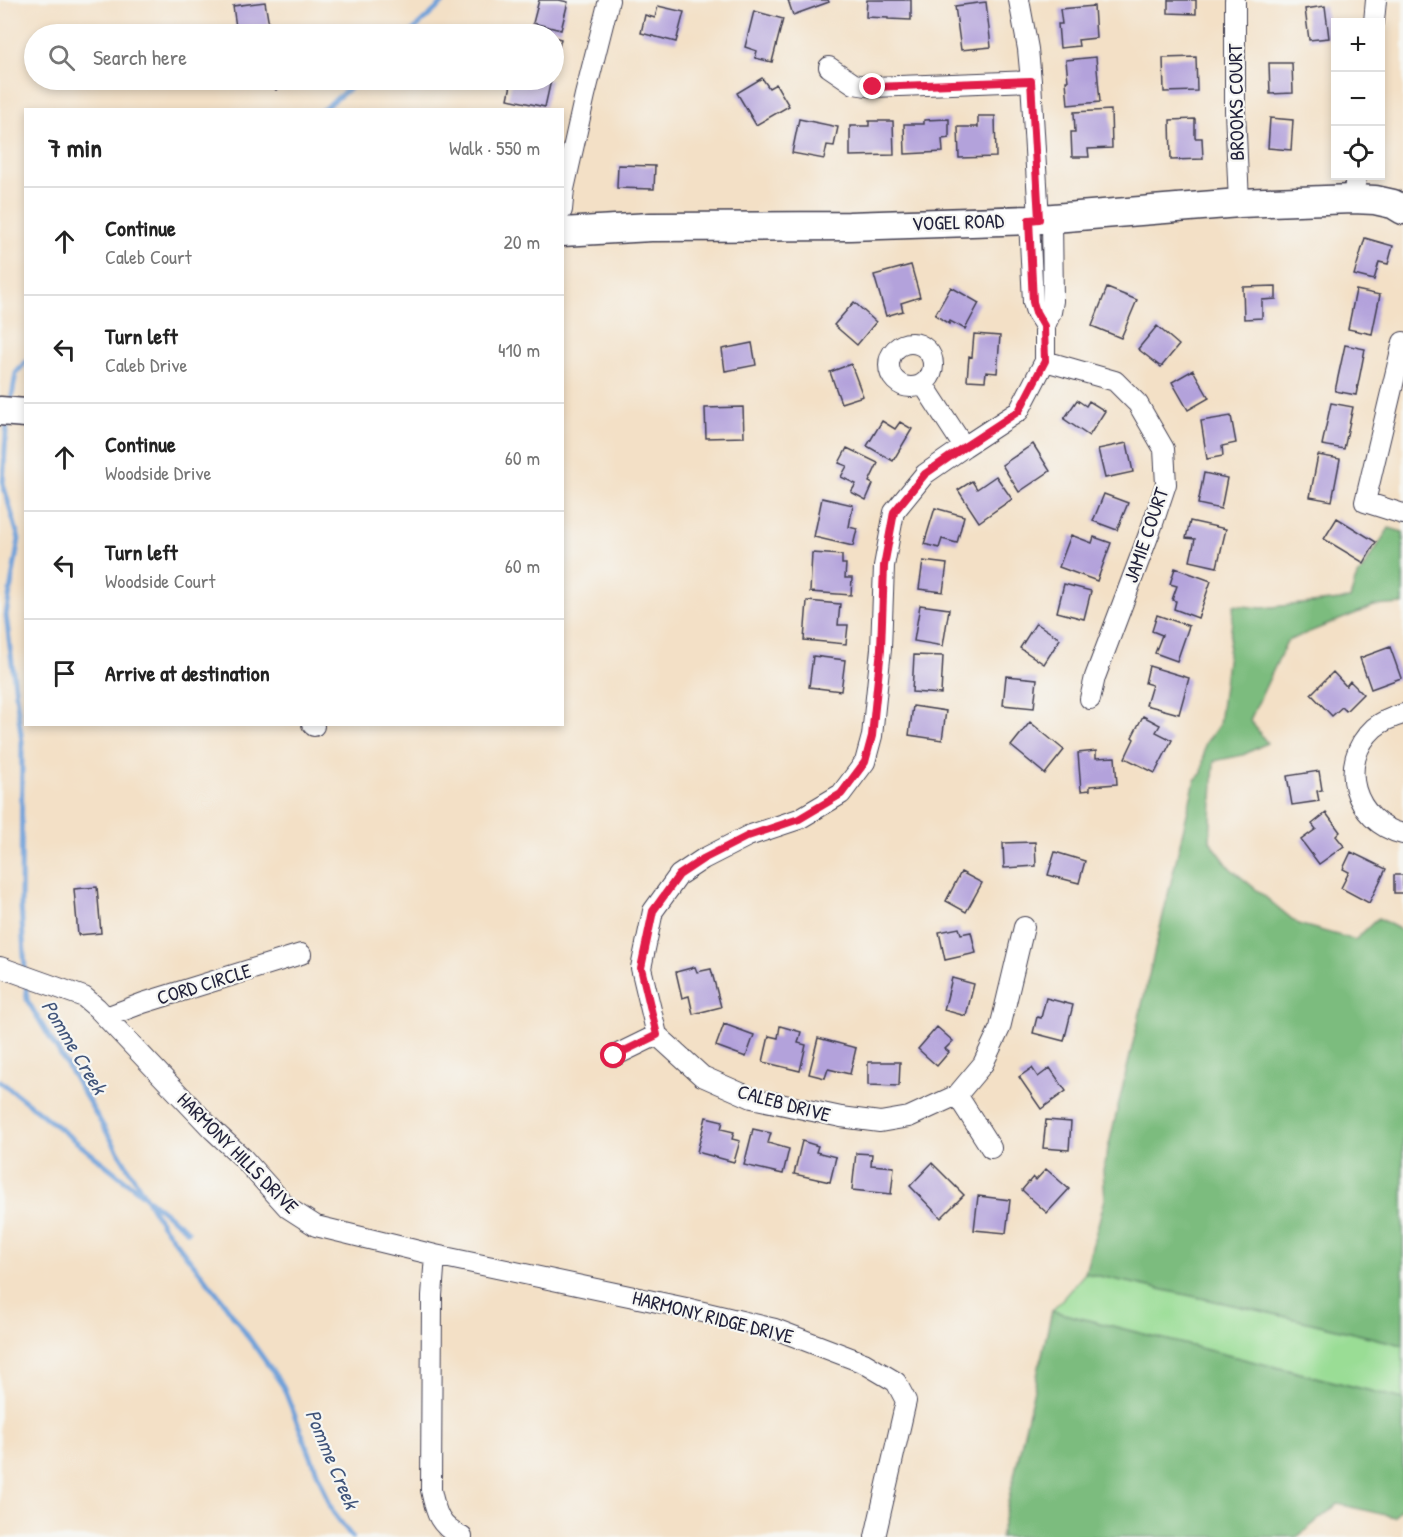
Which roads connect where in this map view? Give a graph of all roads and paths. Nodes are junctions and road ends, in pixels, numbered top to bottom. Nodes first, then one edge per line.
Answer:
1 (609, 0) edge
2 (1019, 0) edge
3 (1235, 0) edge
4 (1376, 0) edge
5 (1374, 18) edge
6 (829, 67) dead end
7 (1031, 81) junction
8 (1355, 187) edge
9 (564, 189) edge
10 (1239, 203) junction
11 (1403, 210) edge
12 (1040, 219) junction
13 (564, 232) edge
14 (1403, 342) edge
15 (1045, 361) junction
16 (923, 384) dead end
17 (0, 411) edge
18 (24, 413) edge
19 (964, 447) junction
20 (1403, 514) edge
21 (1090, 699) dead end
22 (1403, 714) edge
23 (1403, 834) edge
24 (1024, 927) dead end
25 (302, 954) dead end
26 (3, 968) edge
27 (106, 1017) junction
28 (657, 1035) junction
29 (614, 1056) dead end
30 (957, 1095) junction
31 (990, 1148) dead end
32 (435, 1255) junction
33 (462, 1537) edge
34 (875, 1537) edge

1 - 9 street
2 - 7 street
3 - 10 street, BROOKS COURT
4 - 5 street
6 - 7 street
7 - 12 street
8 - 10 street, VOGEL ROAD
8 - 11 street, VOGEL ROAD
10 - 12 street, VOGEL ROAD
12 - 13 street, VOGEL ROAD
12 - 15 street
14 - 20 street
15 - 19 street
15 - 21 street, JAMIE COURT
16 - 19 street
17 - 18 street
19 - 28 street
22 - 23 street
24 - 30 street, CALEB DRIVE
25 - 27 street, CORD CIRCLE
26 - 27 street, HARMONY HILLS DRIVE
27 - 32 street, HARMONY HILLS DRIVE
28 - 29 street
28 - 30 street, CALEB DRIVE
30 - 31 street
32 - 33 street
32 - 34 street, HARMONY RIDGE DRIVE

